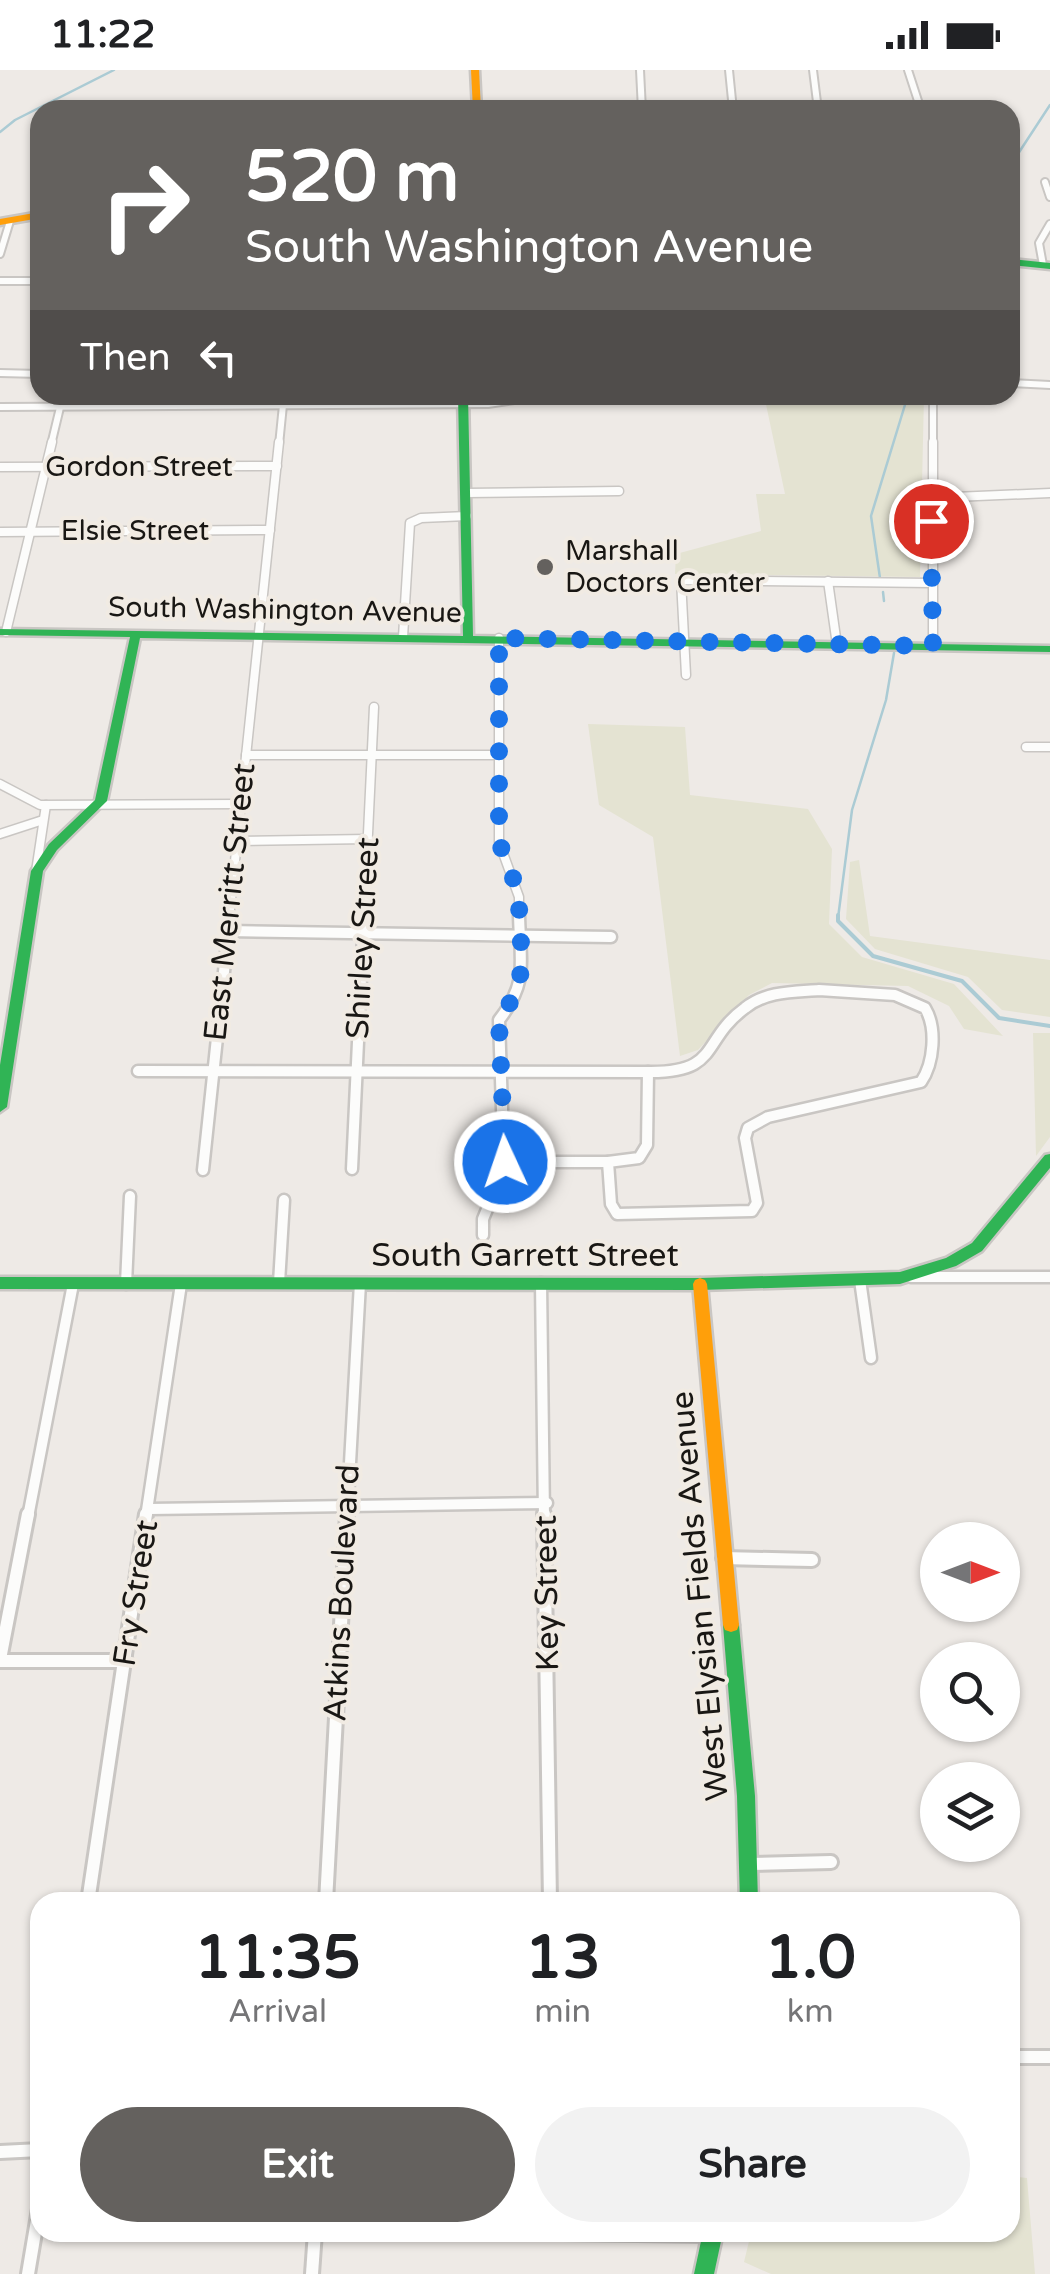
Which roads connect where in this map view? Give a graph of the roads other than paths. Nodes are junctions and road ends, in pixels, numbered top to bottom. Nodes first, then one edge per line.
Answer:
1 (475, 70) edge
2 (640, 70) edge
3 (728, 70) edge
4 (813, 70) edge
5 (908, 70) edge
6 (476, 100) edge
7 (642, 100) edge
8 (731, 100) edge
9 (817, 100) edge
10 (918, 100) edge
11 (1045, 182) dead end
12 (1050, 198) edge
13 (30, 217) edge
14 (5, 222) edge
15 (1050, 224) edge
16 (0, 254) edge
17 (1020, 263) edge
18 (1046, 266) edge
19 (0, 281) edge
20 (30, 281) edge
21 (0, 373) edge
22 (30, 374) edge
23 (1020, 384) edge
24 (1050, 385) edge
25 (310, 405) edge
26 (463, 405) edge
27 (933, 405) edge
28 (284, 406) junction
29 (60, 407) junction
30 (0, 408) edge
31 (277, 466) junction
32 (0, 468) edge
33 (45, 468) junction
34 (619, 491) dead end
35 (467, 493) junction
36 (1050, 493) edge
37 (931, 498) junction
38 (467, 516) junction
39 (270, 530) junction
40 (0, 532) edge
41 (30, 532) junction
42 (828, 581) junction
43 (930, 583) junction
44 (3, 632) edge
45 (136, 632) junction
46 (259, 634) junction
47 (404, 637) junction
48 (468, 638) junction
49 (499, 638) junction
50 (684, 643) junction
51 (837, 646) junction
52 (933, 646) junction
53 (1050, 649) edge
54 (686, 676) dead end
55 (374, 706) dead end
56 (1026, 747) dead end
57 (1050, 747) edge
58 (246, 754) junction
59 (371, 754) junction
60 (497, 756) junction
61 (0, 784) edge
62 (240, 804) junction
63 (99, 805) junction
64 (46, 806) junction
65 (43, 820) junction
66 (0, 834) edge
67 (368, 839) junction
68 (236, 841) junction
69 (35, 880) junction
70 (364, 930) junction
71 (228, 931) junction
72 (610, 937) dead end
73 (521, 938) junction
74 (138, 1071) dead end
75 (212, 1071) junction
76 (357, 1072) junction
77 (500, 1072) junction
78 (648, 1072) junction
79 (0, 1107) edge
80 (1050, 1159) edge
81 (505, 1162) junction
82 (608, 1162) junction
83 (352, 1169) dead end
84 (204, 1170) dead end
85 (130, 1196) dead end
86 (284, 1200) dead end
87 (484, 1235) dead end
88 (1050, 1276) edge
89 (900, 1278) junction
90 (860, 1280) junction
91 (0, 1283) edge
92 (541, 1283) junction
93 (72, 1284) junction
94 (126, 1284) junction
95 (181, 1284) junction
96 (278, 1284) junction
97 (360, 1284) junction
98 (700, 1284) junction
99 (871, 1358) dead end
100 (546, 1503) junction
101 (149, 1508) junction
102 (346, 1508) junction
103 (723, 1558) junction
104 (812, 1560) dead end
105 (0, 1660) edge
106 (126, 1661) junction
107 (831, 1862) dead end
108 (749, 1864) junction
109 (90, 1892) edge
110 (327, 1892) edge
111 (550, 1892) edge
112 (749, 1892) edge
113 (1020, 2057) edge
114 (1050, 2057) edge
115 (30, 2150) edge
116 (0, 2152) edge
117 (35, 2242) edge
118 (314, 2242) edge
119 (711, 2242) edge
120 (28, 2274) edge
121 (312, 2274) edge
122 (704, 2274) edge

1 - 6 street
2 - 7 street
3 - 8 street
4 - 9 street
5 - 10 street
11 - 12 street
13 - 14 street
14 - 16 street
15 - 18 street
17 - 18 street
19 - 20 street
21 - 22 street
23 - 24 street
25 - 28 street
26 - 35 street
27 - 37 street
28 - 29 street
28 - 31 street, East Merritt Street
29 - 30 street
29 - 33 street
31 - 33 street, Gordon Street
31 - 39 street, East Merritt Street
32 - 33 street, Gordon Street
33 - 41 street
34 - 35 street
35 - 38 street
36 - 37 street
37 - 43 street
38 - 47 street
38 - 48 street
39 - 41 street, Elsie Street
39 - 46 street, East Merritt Street
40 - 41 street, Elsie Street
41 - 44 street
42 - 43 street
42 - 50 street
42 - 51 street
43 - 52 street
44 - 45 street, South Washington Avenue
45 - 46 street, South Washington Avenue
45 - 63 street
46 - 47 street, South Washington Avenue
46 - 58 street, East Merritt Street
47 - 48 street, South Washington Avenue
48 - 49 street, South Washington Avenue
49 - 50 street, South Washington Avenue
49 - 60 street
50 - 51 street, South Washington Avenue
50 - 54 street
51 - 52 street, South Washington Avenue
52 - 53 street, South Washington Avenue
55 - 59 street, Shirley Street
56 - 57 street
58 - 59 street
58 - 62 street, East Merritt Street
59 - 60 street
59 - 67 street, Shirley Street
60 - 73 street
61 - 64 street
62 - 63 street
62 - 68 street, East Merritt Street
63 - 64 street
63 - 69 street
64 - 65 street
65 - 66 street
65 - 69 street
67 - 68 street
67 - 70 street, Shirley Street
68 - 71 street, East Merritt Street
69 - 79 street
70 - 71 street
70 - 73 street
70 - 76 street, Shirley Street
71 - 75 street, East Merritt Street
72 - 73 street
73 - 77 street
74 - 75 street
75 - 76 street
75 - 84 street, East Merritt Street
76 - 77 street
76 - 83 street, Shirley Street
77 - 78 street
77 - 81 street
78 - 82 street
78 - 82 street
80 - 89 street
81 - 82 street
81 - 87 street
85 - 94 street
86 - 96 street
88 - 89 street, South Garrett Street
89 - 90 street, South Garrett Street
90 - 98 street, South Garrett Street
90 - 99 street
91 - 93 street, South Garrett Street
92 - 97 street, South Garrett Street
92 - 98 street, South Garrett Street
92 - 100 street, Key Street
93 - 94 street, South Garrett Street
93 - 105 street
94 - 95 street, South Garrett Street
95 - 96 street, South Garrett Street
95 - 101 street, Fry Street
96 - 97 street, South Garrett Street
97 - 102 street, Atkins Boulevard
98 - 103 street, West Elysian Fields Avenue
100 - 102 street
100 - 111 street, Key Street
101 - 102 street
101 - 106 street, Fry Street
102 - 110 street, Atkins Boulevard
103 - 104 street
103 - 108 street, West Elysian Fields Avenue
105 - 106 street
106 - 109 street, Fry Street
107 - 108 street
108 - 112 street, West Elysian Fields Avenue
113 - 114 street
115 - 116 street
117 - 120 street
118 - 121 street
119 - 122 street

